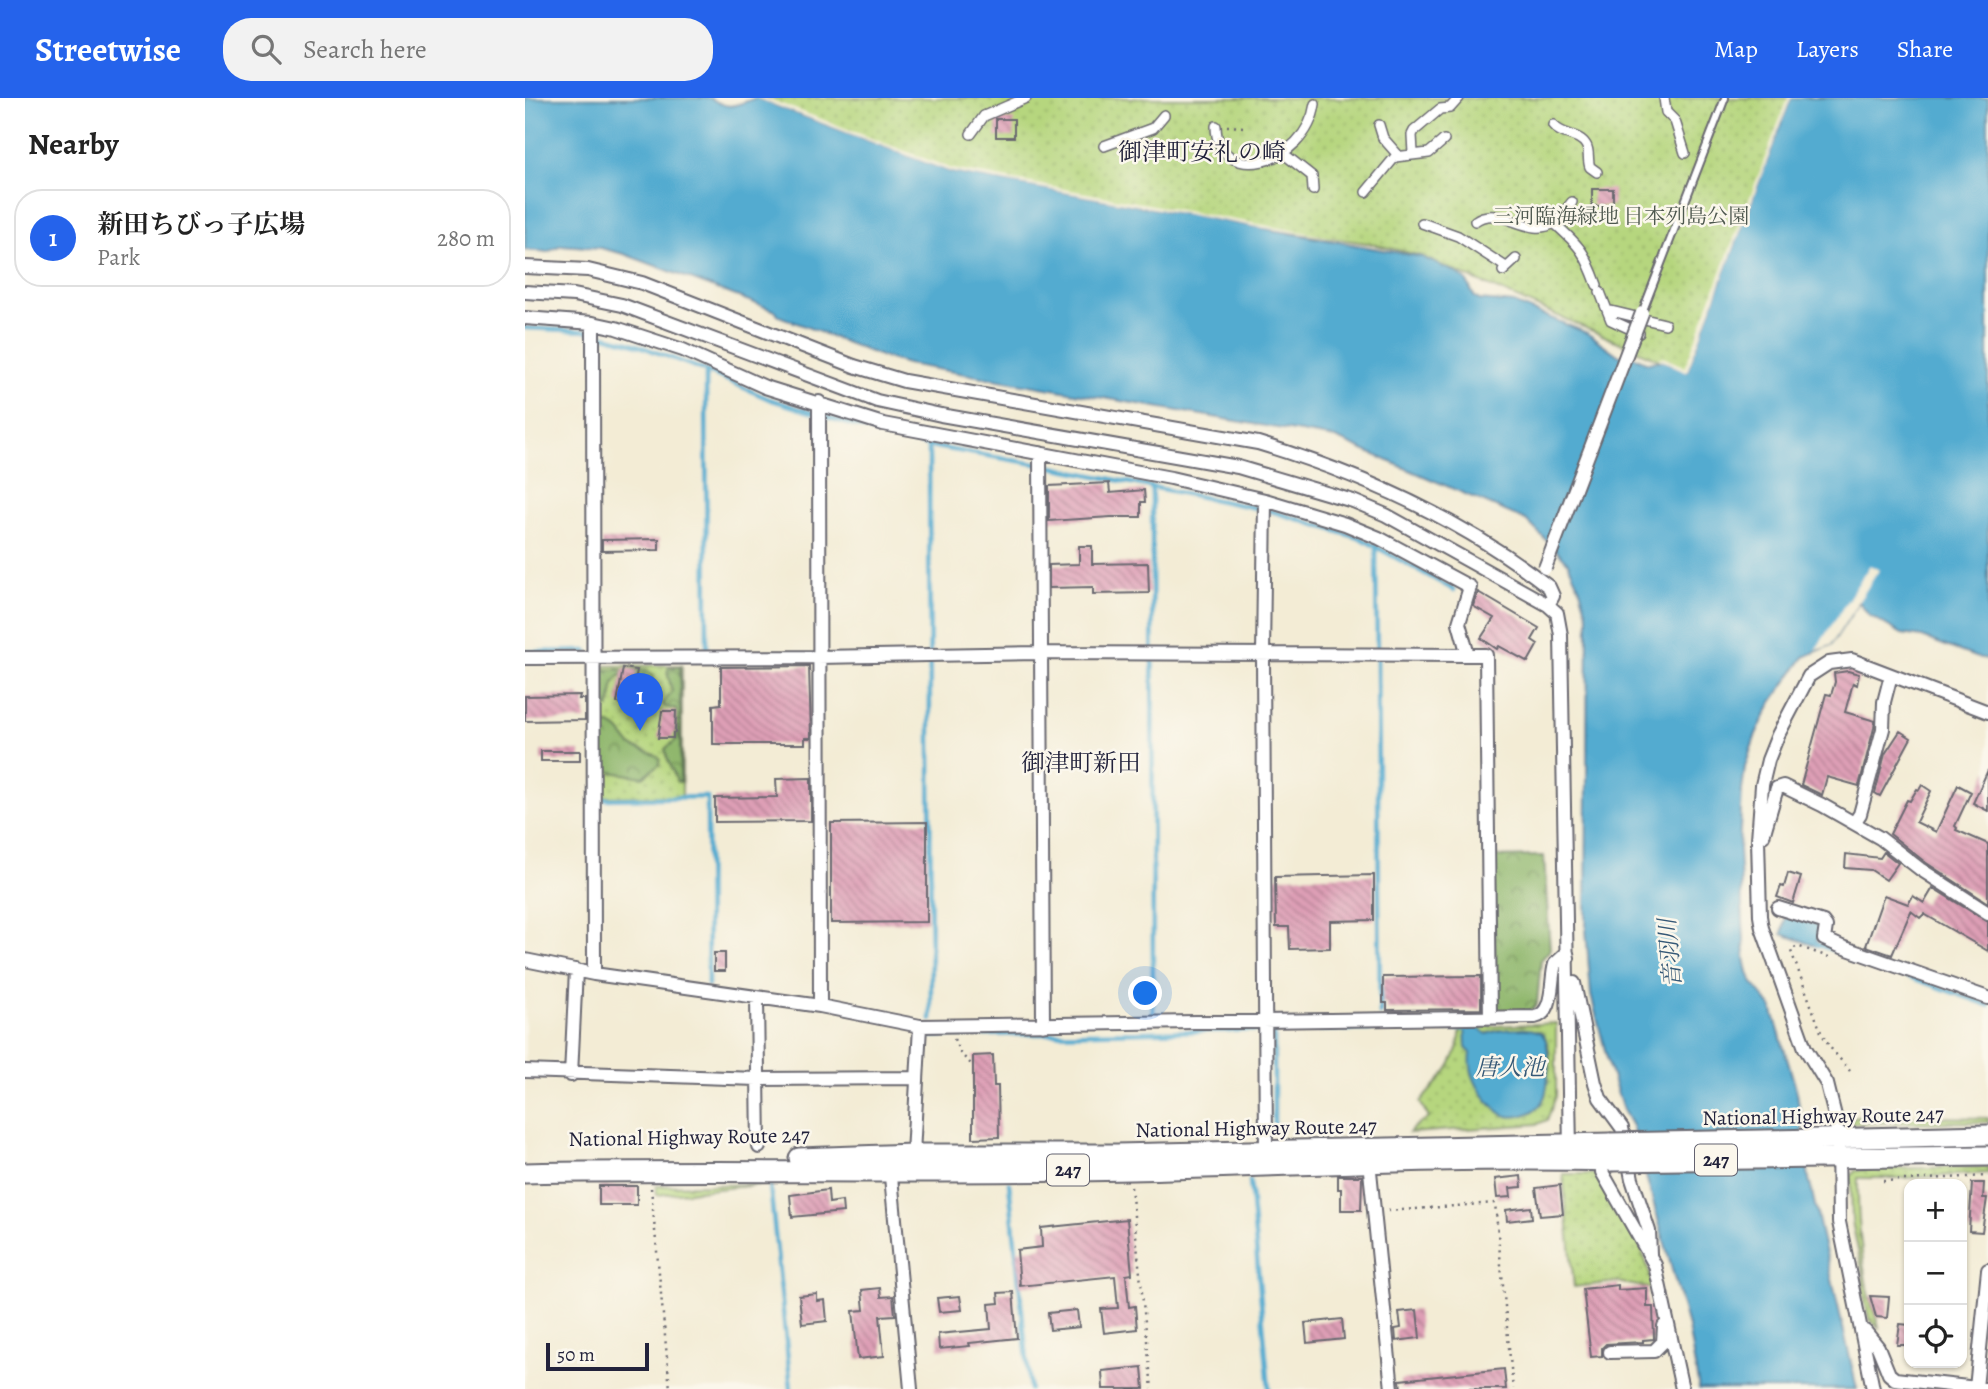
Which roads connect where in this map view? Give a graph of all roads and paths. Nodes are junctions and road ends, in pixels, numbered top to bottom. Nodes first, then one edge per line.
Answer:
1 (1026, 98) edge
2 (1459, 98) edge
3 (1664, 98) edge
4 (1725, 98) edge
5 (1315, 104) dead end
6 (1164, 115) dead end
7 (1379, 125) dead end
8 (1553, 125) dead end
9 (1216, 126) joint
10 (1245, 127) dead end
11 (971, 134) dead end
12 (1444, 140) dead end
13 (1104, 146) dead end
14 (1413, 153) junction
15 (1685, 153) dead end
16 (1284, 154) junction
17 (1398, 155) junction
18 (1597, 172) dead end
19 (1313, 190) dead end
20 (1366, 192) dead end
21 (1572, 202) dead end
22 (1475, 222) dead end
23 (1422, 223) dead end
24 (1554, 223) junction
25 (1516, 259) dead end
26 (525, 267) edge
27 (525, 292) edge
28 (1607, 310) junction
29 (1642, 313) joint
30 (525, 318) edge
31 (593, 323) junction
32 (1664, 324) dead end
33 (1639, 333) dead end
34 (819, 402) junction
35 (1039, 453) junction
36 (1265, 500) junction
37 (1543, 574) junction
38 (1548, 605) junction
39 (1039, 653) junction
40 (1468, 655) junction
41 (1263, 656) junction
42 (594, 657) junction
43 (818, 657) junction
44 (525, 658) edge
45 (1891, 674) junction
46 (1988, 712) edge
47 (1854, 823) junction
48 (1758, 839) junction
49 (1778, 908) dead end
50 (1988, 913) edge
51 (1567, 953) junction
52 (1836, 959) dead end
53 (525, 960) edge
54 (576, 970) junction
55 (594, 974) junction
56 (757, 998) junction
57 (1988, 998) edge
58 (820, 1006) junction
59 (1490, 1018) junction
60 (1266, 1021) junction
61 (1043, 1025) junction
62 (920, 1026) junction
63 (954, 1038) dead end
64 (972, 1065) dead end
65 (525, 1071) edge
66 (1850, 1071) dead end
67 (571, 1074) junction
68 (917, 1078) junction
69 (757, 1079) junction
70 (1988, 1135) edge
71 (759, 1147) dead end
72 (1829, 1148) junction
73 (1266, 1150) junction
74 (1570, 1152) junction
75 (913, 1154) junction
76 (1608, 1155) junction
77 (1988, 1156) edge
78 (1369, 1161) junction
79 (525, 1163) edge
80 (890, 1163) junction
81 (1129, 1170) junction
82 (650, 1171) junction
83 (525, 1173) edge
84 (1988, 1176) edge
85 (1883, 1181) dead end
86 (1374, 1212) junction
87 (1650, 1254) junction
88 (1988, 1269) edge
89 (1665, 1315) junction
90 (1862, 1328) junction
91 (1610, 1352) dead end
92 (1981, 1388) edge
93 (670, 1389) edge
94 (911, 1389) edge
95 (1152, 1389) edge
96 (1392, 1389) edge
97 (1513, 1389) edge
98 (1682, 1389) edge
99 (1873, 1389) edge

1 - 11 street
2 - 14 street
3 - 15 street
4 - 29 lane
5 - 16 street
6 - 13 street
7 - 17 street
8 - 18 street
9 - 10 path
9 - 16 street
12 - 14 street
14 - 17 street
16 - 19 street
17 - 20 street
21 - 24 street
22 - 24 street
23 - 25 street
24 - 28 street
26 - 37 street
27 - 38 street
28 - 32 street
28 - 33 street
29 - 37 street, bridge
30 - 31 street
31 - 34 street
31 - 42 street
34 - 35 street
34 - 43 street
35 - 36 street
35 - 39 street
36 - 40 street
36 - 41 street
37 - 38 street
38 - 51 street
39 - 41 street
39 - 43 street
39 - 61 street
40 - 41 street
40 - 59 street
41 - 60 street
42 - 43 street
42 - 44 street
42 - 55 street
43 - 58 street
45 - 46 street
45 - 47 street
45 - 48 street
47 - 48 street
47 - 50 street
48 - 72 street
49 - 57 street
51 - 59 street
51 - 74 street
51 - 87 street
52 - 66 path
53 - 54 street
54 - 55 street
54 - 67 street
55 - 56 street
56 - 58 street
56 - 69 street
58 - 62 street
59 - 60 street
60 - 61 street
60 - 73 street
61 - 62 street
62 - 68 street
63 - 64 path
65 - 67 street
67 - 69 street
68 - 69 street
68 - 75 street
69 - 71 street
70 - 72 highway, National Highway Route 247 / 247
72 - 76 highway, National Highway Route 247 / 247, bridge
72 - 77 highway, National Highway Route 247 / 247
72 - 90 street
73 - 74 highway, National Highway Route 247 / 247
73 - 75 highway, National Highway Route 247 / 247
74 - 76 highway, National Highway Route 247 / 247
74 - 78 highway, National Highway Route 247 / 247
75 - 80 highway, National Highway Route 247 / 247
76 - 87 street
78 - 81 highway, National Highway Route 247 / 247
78 - 86 street
79 - 80 highway, National Highway Route 247 / 247
80 - 81 highway, National Highway Route 247 / 247
80 - 82 highway, National Highway Route 247 / 247
80 - 94 street
81 - 95 path
82 - 83 highway, National Highway Route 247 / 247
82 - 93 path
84 - 85 path
86 - 96 street
86 - 97 path
87 - 89 street
88 - 92 street
89 - 91 street
89 - 98 street
90 - 92 street
90 - 99 street

